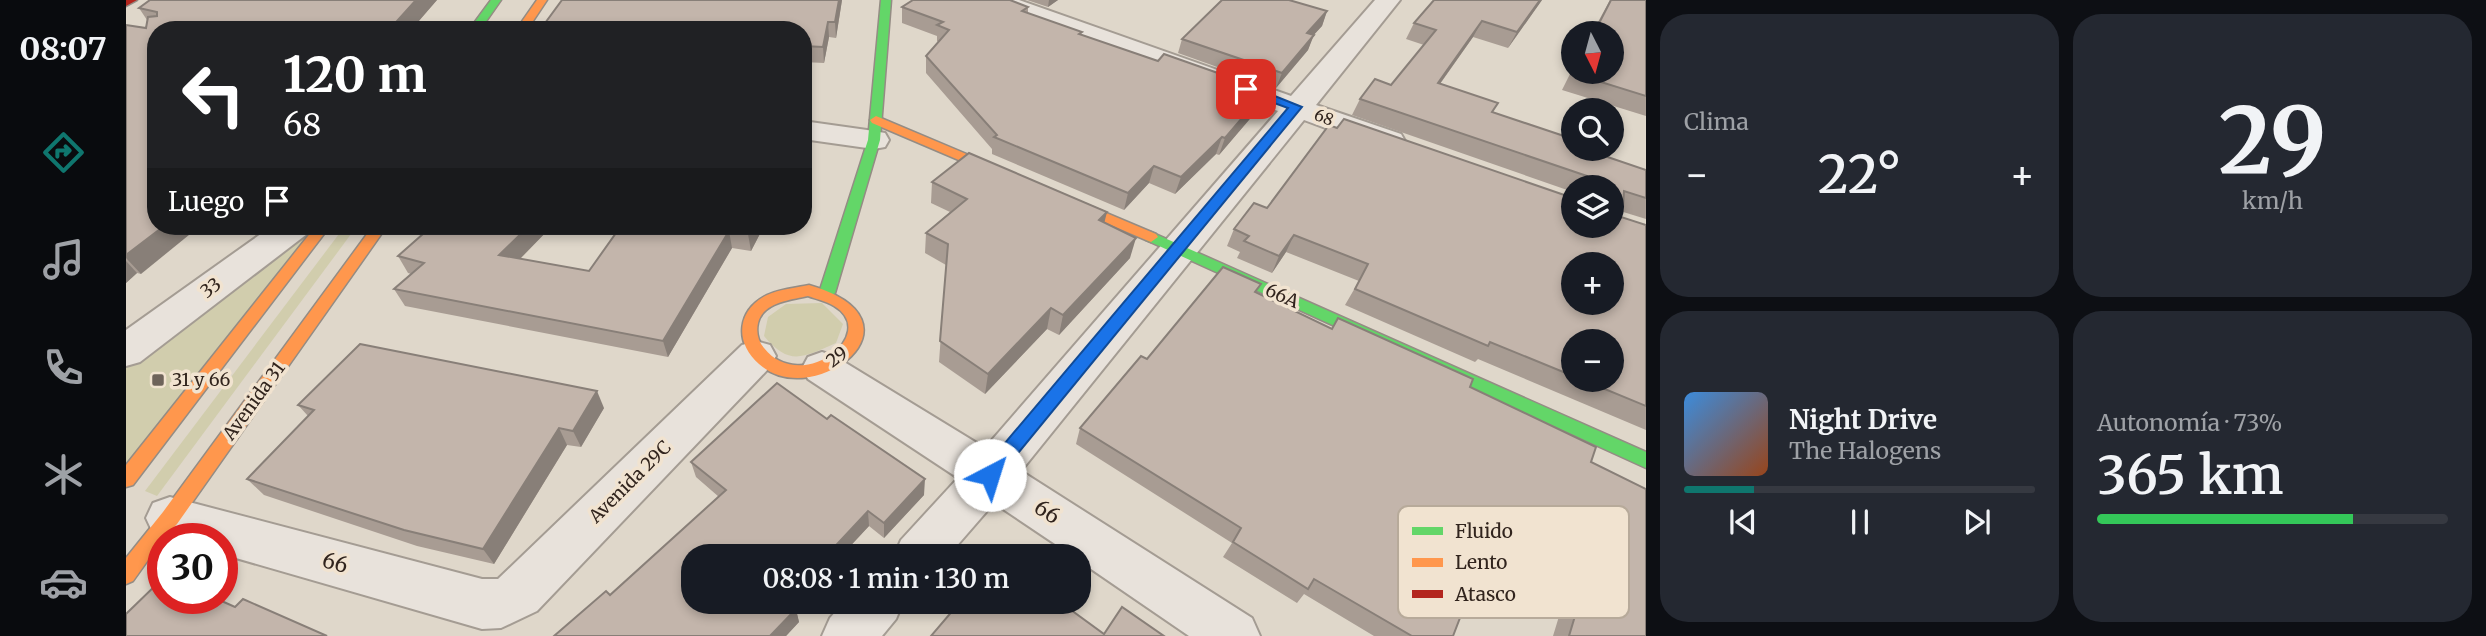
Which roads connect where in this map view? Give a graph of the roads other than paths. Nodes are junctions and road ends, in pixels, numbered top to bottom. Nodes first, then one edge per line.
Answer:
1 (132, 0) edge
2 (496, 0) edge
3 (542, 0) edge
4 (886, 0) edge
5 (995, 0) edge
6 (1388, 0) edge
7 (126, 3) edge
8 (481, 21) edge
9 (527, 21) edge
10 (1296, 107) junction
11 (812, 130) edge
12 (875, 130) junction
13 (1422, 152) edge
14 (283, 235) edge
15 (316, 235) edge
16 (374, 235) edge
17 (1178, 249) junction
18 (827, 293) junction
19 (126, 351) edge
20 (756, 356) junction
21 (822, 368) junction
22 (1646, 460) edge
23 (990, 475) junction
24 (126, 479) edge
25 (170, 518) junction
26 (929, 544) edge
27 (126, 574) edge
28 (501, 603) joint
29 (867, 614) edge
30 (848, 636) edge
31 (1234, 636) edge

1 - 7 street
2 - 8 street
3 - 9 street
4 - 12 street
5 - 10 street, 68
6 - 10 street
10 - 13 street, 68
10 - 17 street
11 - 12 street, 66A
12 - 17 street, 66A
12 - 18 street
14 - 19 street, 33
15 - 24 street
16 - 25 street, Avenida 31
17 - 22 street, 66A
17 - 23 street
18 - 20 street
18 - 21 street, 29
20 - 21 street, 29
20 - 28 street, Avenida 29C
21 - 23 street, 66
23 - 26 street
23 - 31 street, 66
25 - 27 street, Avenida 31
25 - 28 street, 66
29 - 30 street

